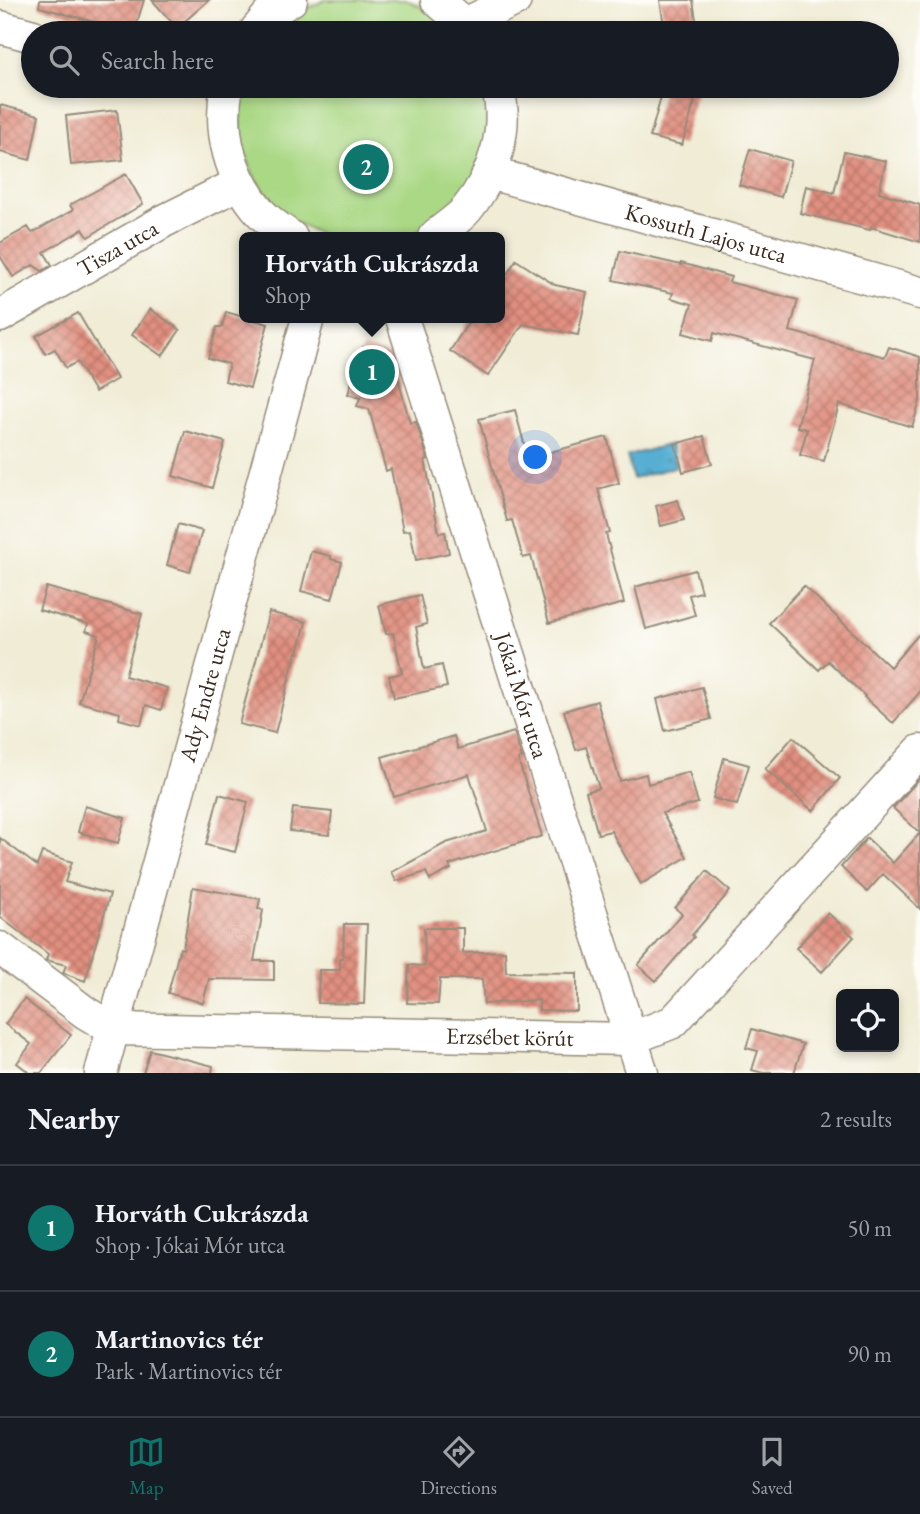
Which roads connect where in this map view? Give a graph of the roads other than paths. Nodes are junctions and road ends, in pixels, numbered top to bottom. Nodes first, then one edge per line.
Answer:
1 (291, 0) edge
2 (437, 0) edge
3 (515, 0) edge
4 (264, 21) edge
5 (460, 21) edge
6 (482, 21) edge
7 (0, 27) edge
8 (21, 33) edge
9 (224, 98) edge
10 (500, 98) edge
11 (490, 173) junction
12 (240, 183) junction
13 (284, 232) edge
14 (439, 232) edge
15 (920, 293) edge
16 (0, 316) edge
17 (307, 323) edge
18 (404, 323) edge
19 (920, 751) edge
20 (0, 948) edge
21 (113, 1029) junction
22 (631, 1039) junction
23 (101, 1073) edge
24 (642, 1073) edge

1 - 4 street
2 - 5 street
3 - 6 street
7 - 8 street
9 - 12 street
10 - 11 street
11 - 14 street
11 - 15 street, Kossuth Lajos utca
12 - 13 street
12 - 16 street, Tisza utca
17 - 21 street, Ady Endre utca
18 - 22 street, Jókai Mór utca
19 - 22 street, Erzsébet körút
20 - 21 street
21 - 22 street, Erzsébet körút
21 - 23 street, Ady Endre utca
22 - 24 street, Jókai Mór utca

